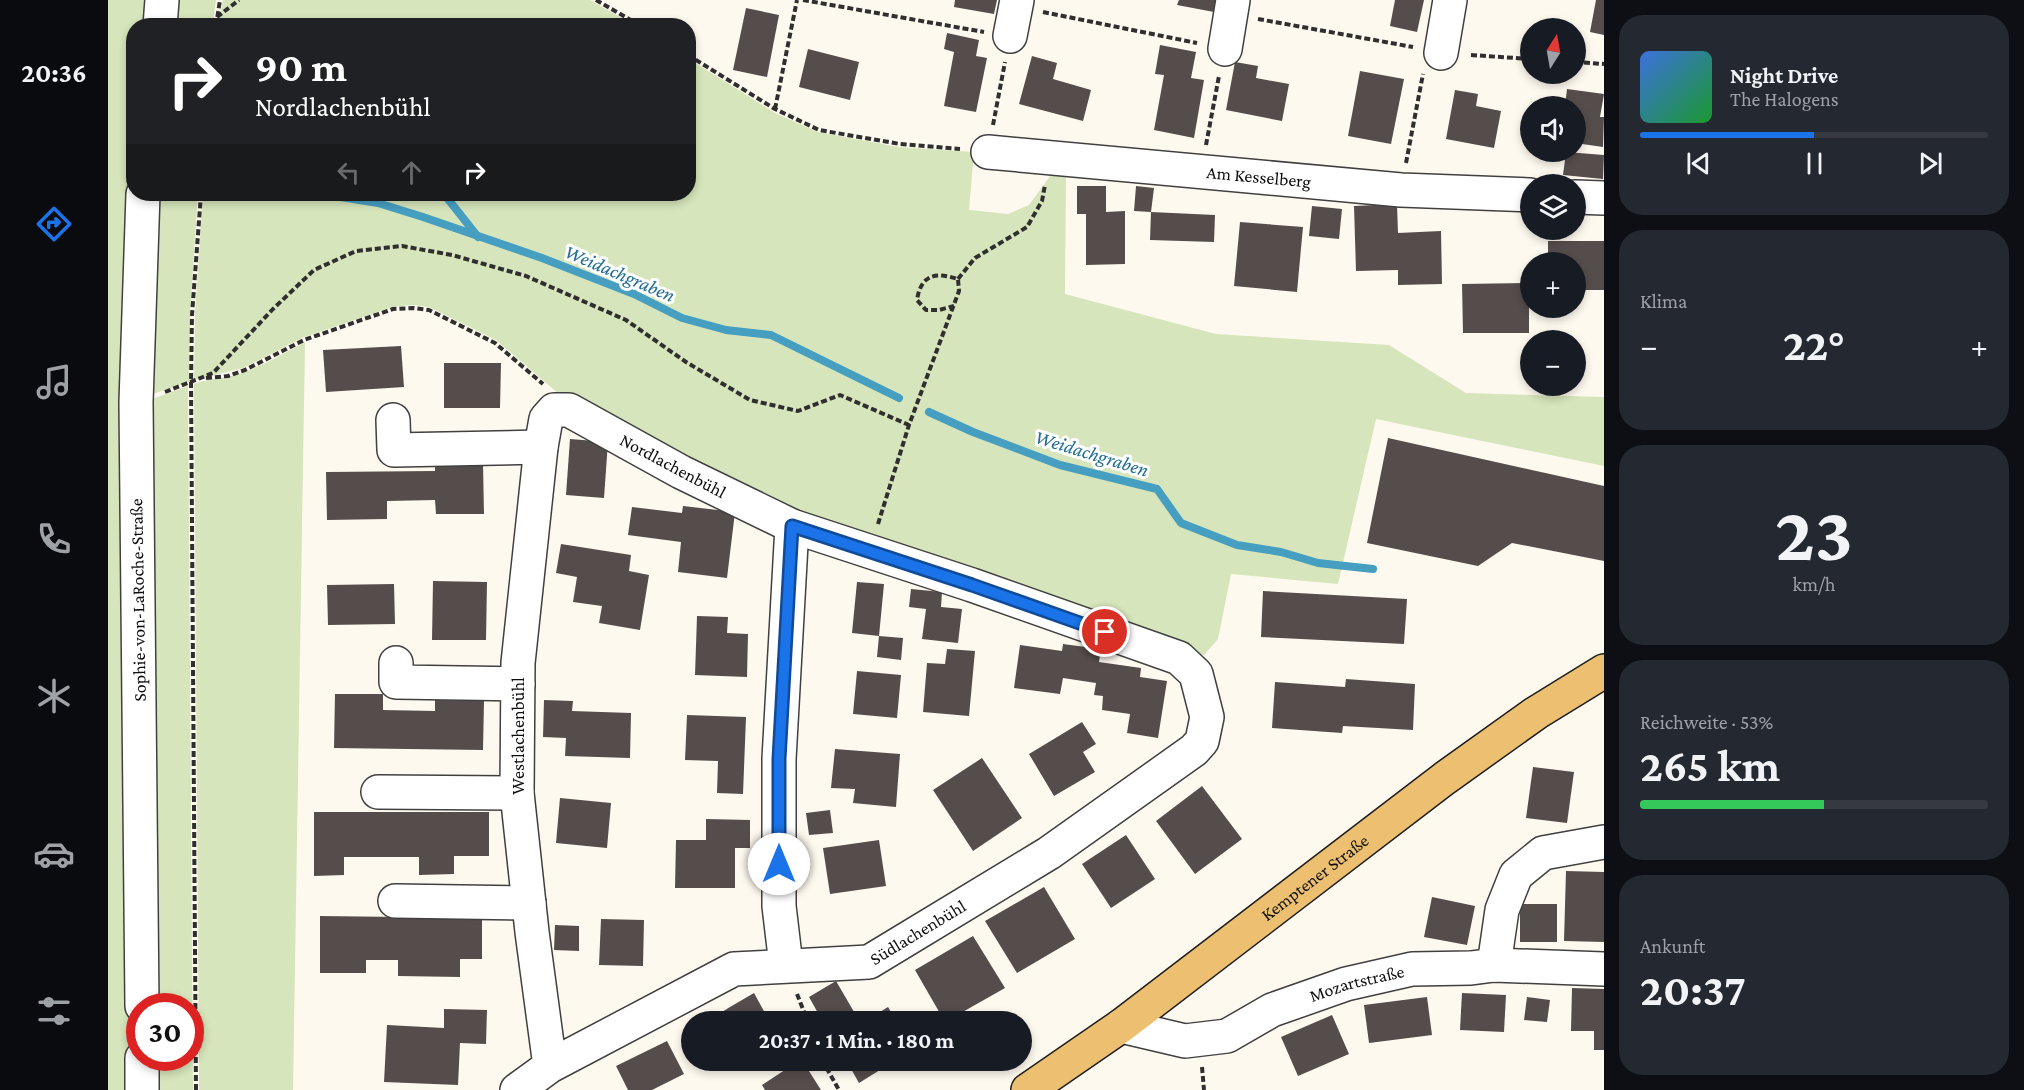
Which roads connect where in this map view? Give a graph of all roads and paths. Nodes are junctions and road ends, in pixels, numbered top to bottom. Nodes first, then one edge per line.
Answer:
1 (162, 0) edge
2 (220, 0) edge
3 (239, 0) edge
4 (596, 0) edge
5 (797, 0) edge
6 (803, 0) edge
7 (1450, 0) edge
8 (1232, 7) edge
9 (1014, 14) edge
10 (217, 17) joint
11 (161, 18) edge
12 (626, 18) edge
13 (1225, 49) junction
14 (1441, 53) junction
15 (1520, 58) edge
16 (696, 60) edge
17 (1586, 63) edge
18 (1604, 64) edge
19 (775, 109) junction
20 (988, 152) junction
21 (1047, 157) junction
22 (1200, 172) junction
23 (1401, 190) junction
24 (1520, 195) edge
25 (1586, 197) edge
26 (1604, 198) edge
27 (143, 201) edge
28 (200, 201) edge
29 (958, 279) junction
30 (954, 306) junction
31 (202, 379) junction
32 (192, 383) junction
33 (136, 402) junction
34 (554, 410) junction
35 (393, 420) dead end
36 (909, 425) junction
37 (541, 447) junction
38 (792, 526) junction
39 (869, 551) junction
40 (396, 663) dead end
41 (1604, 671) edge
42 (518, 684) junction
43 (1207, 717) joint
44 (378, 792) dead end
45 (517, 793) junction
46 (1604, 842) edge
47 (395, 901) dead end
48 (529, 903) junction
49 (786, 965) junction
50 (1494, 965) junction
51 (1604, 969) edge
52 (142, 993) edge
53 (1121, 1026) junction
54 (550, 1066) junction
55 (142, 1071) edge
56 (829, 1071) edge
57 (142, 1090) edge
58 (196, 1090) edge
59 (517, 1090) edge
60 (840, 1090) edge
61 (1028, 1090) edge

1 - 11 street
2 - 10 path
3 - 10 path
4 - 12 path
5 - 19 path
6 - 9 path
7 - 14 street
8 - 13 street
8 - 14 path
9 - 13 path
9 - 20 path
13 - 22 path
14 - 15 path
14 - 23 path
16 - 19 path
17 - 18 path
19 - 20 path
20 - 21 street, Am Kesselberg
21 - 22 street, Am Kesselberg
21 - 29 path
22 - 23 street, Am Kesselberg
23 - 24 street, Am Kesselberg
25 - 26 street
27 - 33 street, Sophie-von-LaRoche-Straße
28 - 32 path
29 - 30 path
29 - 30 path
30 - 36 path
31 - 32 path
31 - 34 path
31 - 36 path
32 - 33 path
32 - 58 path
33 - 52 street, Sophie-von-LaRoche-Straße
34 - 37 street, Westlachenbühl
34 - 38 street, Nordlachenbühl
35 - 37 street
36 - 39 path
37 - 42 street, Westlachenbühl
38 - 39 street, Nordlachenbühl
38 - 49 street
39 - 43 street, Nordlachenbühl
40 - 42 street
41 - 53 main road, Kemptener Straße
42 - 45 street, Westlachenbühl
43 - 49 street, Südlachenbühl
44 - 45 street
45 - 48 street, Westlachenbühl
46 - 50 street
47 - 48 street
48 - 54 street, Westlachenbühl
49 - 54 street, Südlachenbühl
50 - 51 street, Mozartstraße
50 - 53 street, Mozartstraße
53 - 61 main road, Kemptener Straße
54 - 59 street, Südlachenbühl
55 - 57 street
56 - 60 path

